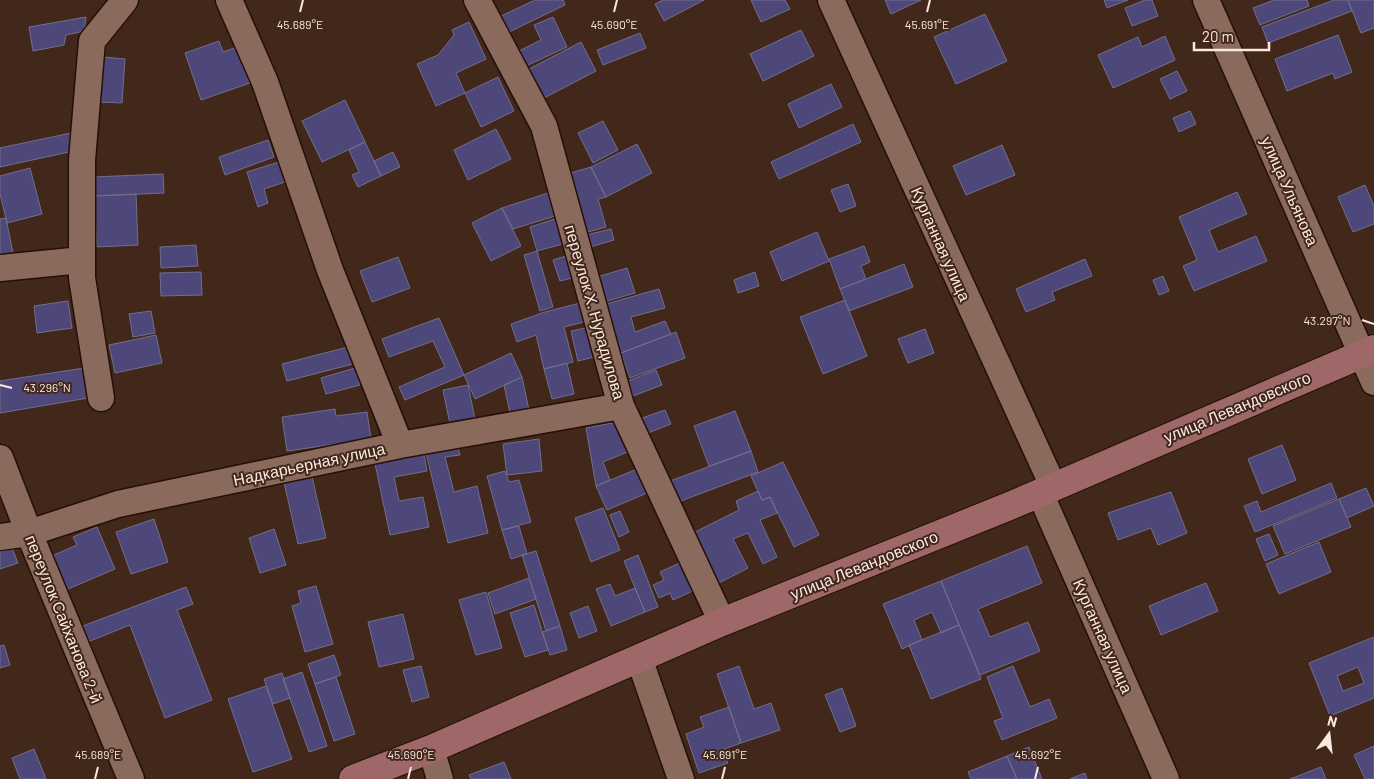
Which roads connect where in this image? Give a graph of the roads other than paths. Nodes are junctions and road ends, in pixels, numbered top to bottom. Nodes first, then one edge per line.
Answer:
1 (125, 0) edge
2 (229, 0) edge
3 (477, 0) edge
4 (831, 0) edge
5 (1206, 0) edge
6 (82, 260) junction
7 (0, 268) edge
8 (1368, 351) edge
9 (1374, 382) edge
10 (101, 398) dead end
11 (621, 406) junction
12 (400, 445) junction
13 (0, 458) edge
14 (1046, 490) junction
15 (29, 533) junction
16 (0, 537) edge
17 (722, 622) junction
18 (639, 658) junction
19 (431, 748) junction
20 (131, 779) edge
21 (353, 779) edge
22 (440, 779) edge
23 (681, 779) edge
24 (1166, 779) edge

1 - 6 street
2 - 12 street
3 - 11 street, переулок Х. Нурадилова
4 - 14 street, Курганная улица
5 - 8 street, улица Ульянова
6 - 7 street
6 - 10 street
8 - 9 street, улица Ульянова
8 - 14 street, улица Левандовского
11 - 12 street, Надкарьерная улица
11 - 17 street, переулок Х. Нурадилова
12 - 15 street, Надкарьерная улица
13 - 15 street, переулок Сайханова 2-й
14 - 17 street, улица Левандовского
14 - 24 street, Курганная улица
15 - 16 street, Надкарьерная улица
15 - 20 street, переулок Сайханова 2-й
17 - 18 street, улица Левандовского
18 - 19 street, улица Левандовского
18 - 23 street
19 - 21 street, улица Левандовского
19 - 22 street

